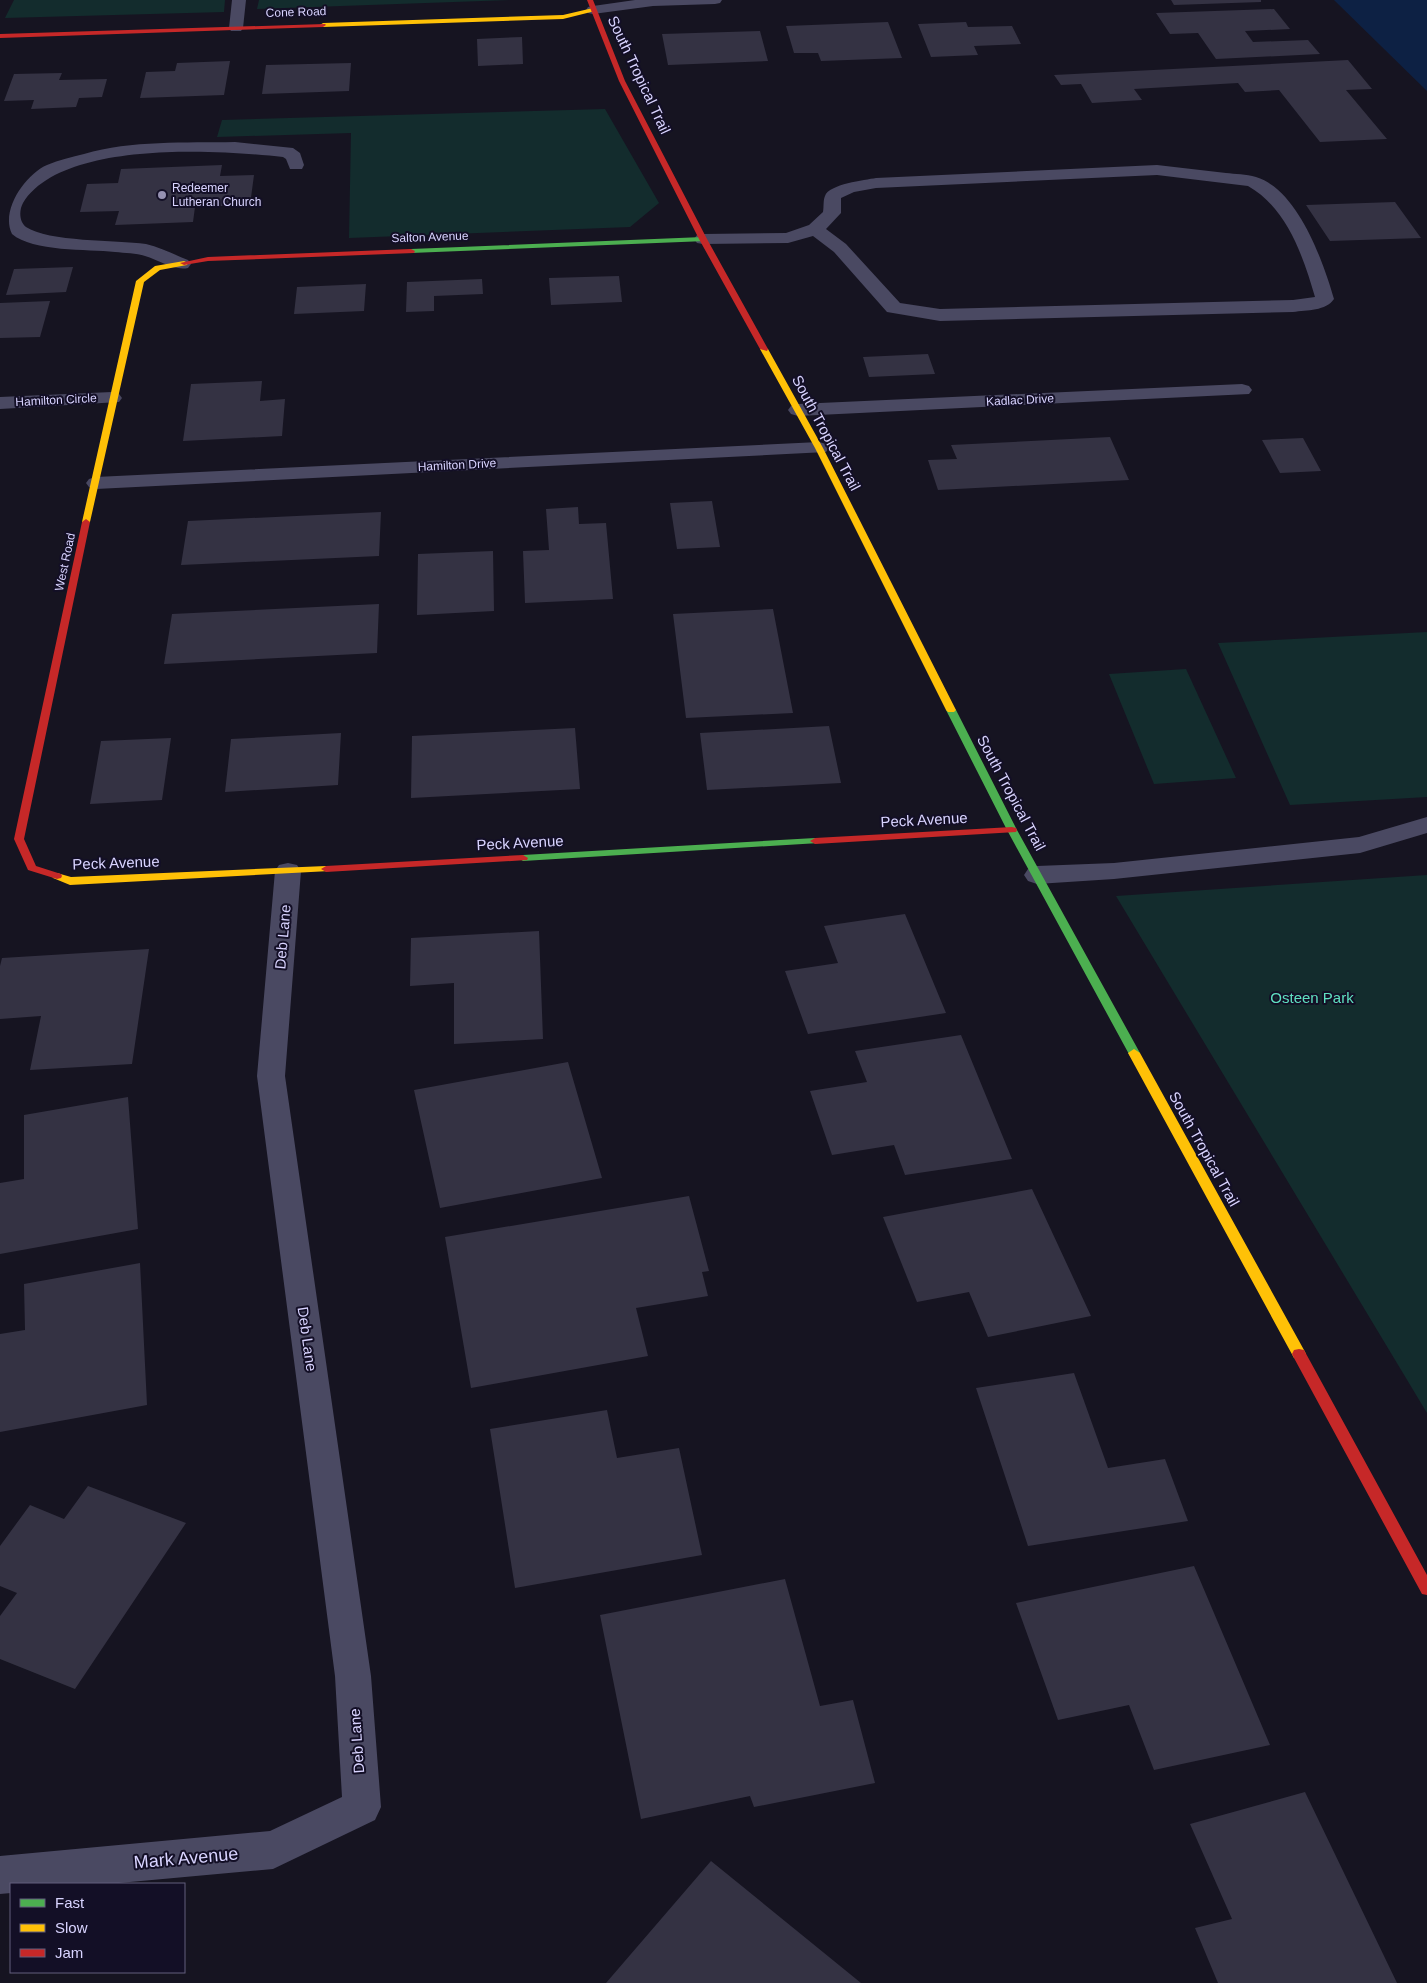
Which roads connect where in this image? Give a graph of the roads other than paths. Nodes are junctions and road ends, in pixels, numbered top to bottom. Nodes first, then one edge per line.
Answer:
1 (240, 0) edge
2 (716, 0) edge
3 (591, 5) edge
4 (236, 28) junction
5 (0, 36) edge
6 (296, 164) dead end
7 (815, 229) junction
8 (703, 239) junction
9 (182, 264) junction
10 (158, 268) joint
11 (1242, 390) dead end
12 (112, 398) junction
13 (0, 403) edge
14 (798, 410) junction
15 (818, 448) junction
16 (96, 483) junction
17 (1427, 825) edge
18 (1012, 830) junction
19 (32, 868) joint
20 (288, 871) junction
21 (1037, 875) junction
22 (1427, 1589) edge
23 (362, 1807) joint
24 (0, 1875) edge

1 - 4 street
2 - 3 street
3 - 4 street, Cone Road
3 - 8 street, South Tropical Trail
4 - 5 street, Cone Road
6 - 9 street
7 - 7 street
7 - 8 street
8 - 9 street, Salton Avenue
8 - 14 street, South Tropical Trail
9 - 10 street, Salton Avenue
10 - 12 street, West Road
11 - 14 street, Kadlac Drive
12 - 13 street, Hamilton Circle
12 - 16 street, West Road
14 - 15 street, South Tropical Trail
15 - 16 street, Hamilton Drive
15 - 18 street, South Tropical Trail
16 - 19 street, West Road
17 - 21 street
18 - 20 street, Peck Avenue
18 - 21 street, South Tropical Trail
19 - 20 street, Peck Avenue
20 - 23 street, Deb Lane
21 - 22 street, South Tropical Trail
23 - 24 street, Mark Avenue

